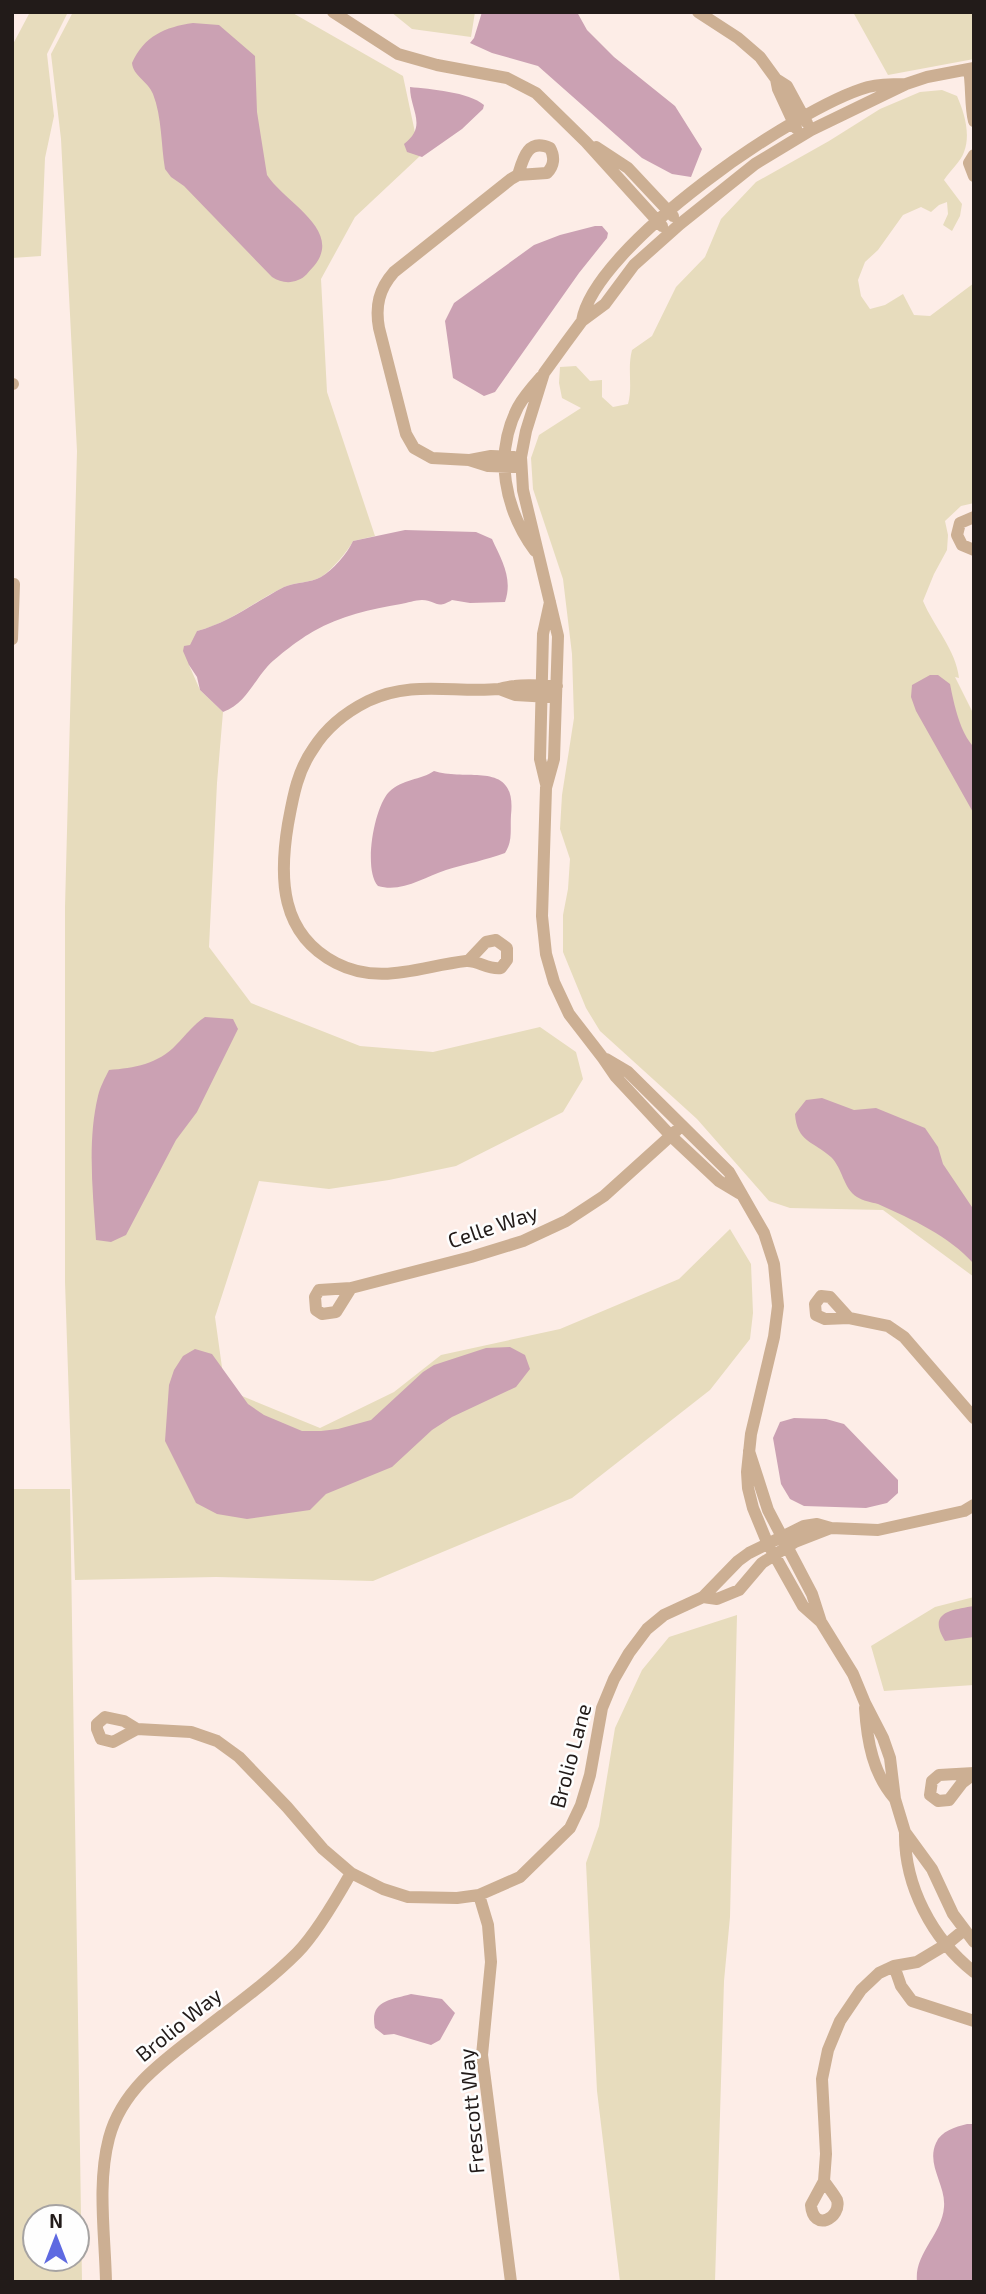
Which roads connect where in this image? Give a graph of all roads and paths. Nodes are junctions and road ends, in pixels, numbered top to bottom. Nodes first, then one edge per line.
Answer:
1 (333, 12) edge
2 (698, 12) edge
3 (972, 69) edge
4 (906, 84) junction
5 (973, 100) edge
6 (798, 119) junction
7 (974, 121) edge
8 (806, 133) junction
9 (586, 142) junction
10 (974, 155) edge
11 (518, 174) dead end
12 (974, 176) edge
13 (669, 212) junction
14 (658, 222) junction
15 (680, 224) junction
16 (668, 233) junction
17 (582, 321) junction
18 (544, 373) junction
19 (506, 462) junction
20 (520, 462) junction
21 (974, 517) edge
22 (974, 550) edge
23 (538, 554) junction
24 (14, 584) dead end
25 (550, 602) junction
26 (12, 639) edge
27 (541, 691) junction
28 (557, 691) junction
29 (547, 788) junction
30 (469, 960) dead end
31 (603, 1058) junction
32 (679, 1121) junction
33 (668, 1132) junction
34 (739, 1193) junction
35 (351, 1288) dead end
36 (849, 1318) dead end
37 (974, 1418) edge
38 (749, 1451) junction
39 (974, 1505) edge
40 (784, 1541) junction
41 (767, 1542) junction
42 (774, 1555) junction
43 (703, 1597) junction
44 (821, 1622) junction
45 (137, 1729) dead end
46 (905, 1832) junction
47 (351, 1873) junction
48 (479, 1895) junction
49 (964, 1930) junction
50 (974, 1942) edge
51 (947, 1944) junction
52 (894, 1966) junction
53 (974, 1972) edge
54 (974, 2021) edge
55 (824, 2181) dead end
56 (106, 2282) edge
57 (511, 2282) edge

1 - 9 street
2 - 6 street
3 - 4 street
3 - 5 street
4 - 6 street
4 - 8 street
5 - 7 street
6 - 8 street
6 - 13 street
8 - 15 street
9 - 13 street
9 - 14 street
10 - 12 street
11 - 19 street
13 - 14 street
13 - 15 street
14 - 16 street
14 - 17 street
15 - 16 street
16 - 17 street
17 - 18 street
18 - 19 street
18 - 20 street
19 - 20 street
19 - 23 street
20 - 23 street
21 - 22 street
23 - 25 street
24 - 26 street
25 - 27 street
25 - 28 street
27 - 28 street
27 - 29 street
27 - 30 street
28 - 29 street
29 - 31 street
31 - 32 street
31 - 33 street
32 - 33 street, Celle Way
32 - 34 street
33 - 34 street
33 - 35 street, Celle Way
34 - 38 street
36 - 37 street
38 - 40 street
38 - 41 street
39 - 40 street
40 - 41 street, Brolio Lane
40 - 42 street, Brolio Lane
40 - 44 street
41 - 42 street
41 - 43 street, Brolio Lane
42 - 43 street, Brolio Lane
42 - 44 street
43 - 48 street, Brolio Lane
44 - 46 street
45 - 47 street, Brolio Lane
46 - 49 street
46 - 51 street
47 - 48 street, Brolio Lane
47 - 56 street, Brolio Way
48 - 57 street, Frescott Way
49 - 50 street
49 - 51 street
51 - 52 street
51 - 53 street
52 - 54 street
52 - 55 street

